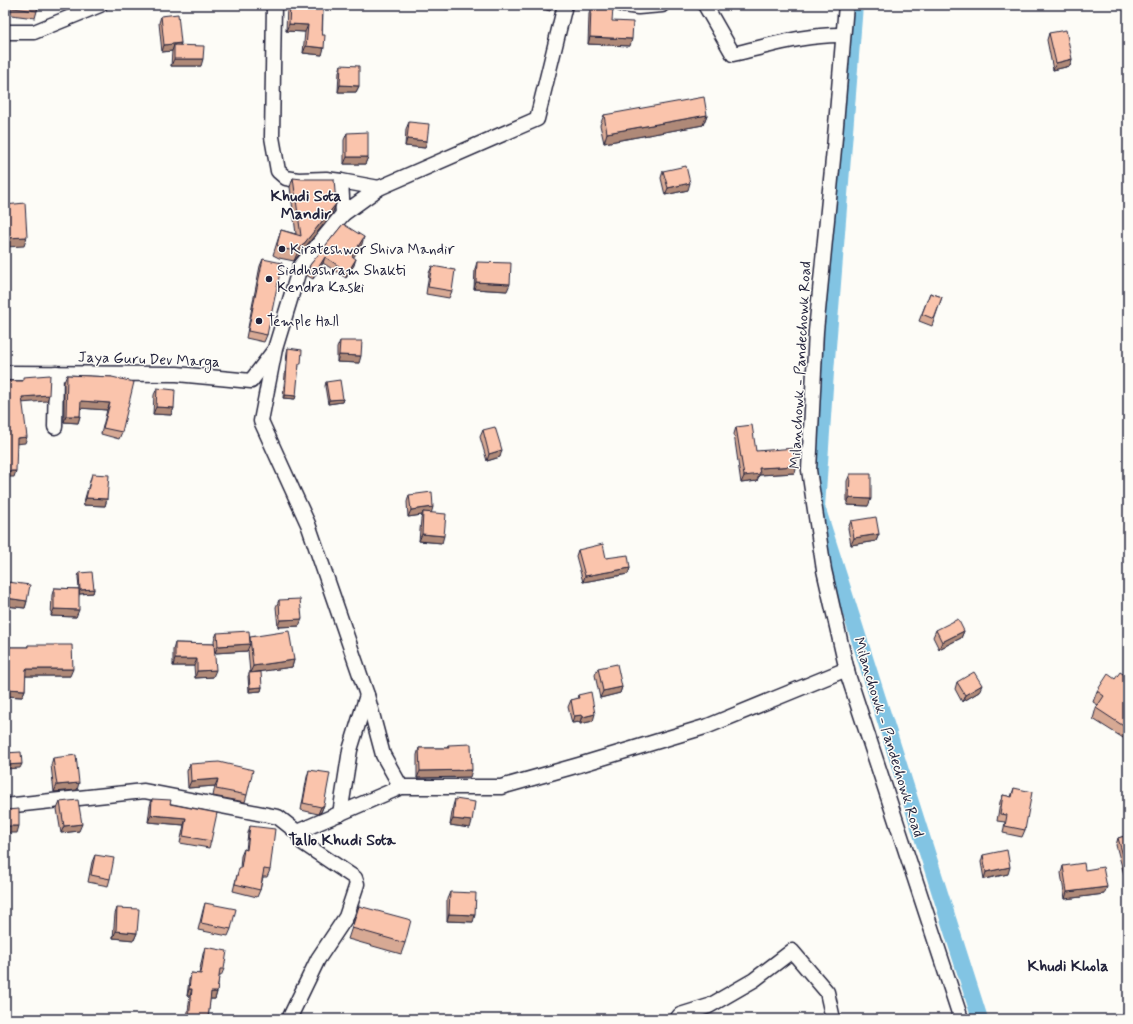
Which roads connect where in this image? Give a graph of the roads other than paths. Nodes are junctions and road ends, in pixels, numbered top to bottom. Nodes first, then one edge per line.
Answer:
1 (100, 5) edge
2 (274, 5) edge
3 (565, 5) edge
4 (622, 5) edge
5 (662, 5) edge
6 (705, 5) edge
7 (846, 5) edge
8 (5, 32) edge
9 (843, 35) junction
10 (341, 181) junction
11 (379, 188) junction
12 (343, 214) junction
13 (275, 349) junction
14 (5, 373) edge
15 (56, 373) junction
16 (251, 381) junction
17 (264, 404) junction
18 (55, 427) dead end
19 (847, 669) junction
20 (367, 695) junction
21 (401, 787) junction
22 (5, 806) edge
23 (340, 814) junction
24 (297, 832) junction
25 (289, 1019) edge
26 (677, 1019) edge
27 (833, 1019) edge
28 (961, 1019) edge

1 - 8 street
2 - 10 street
3 - 11 street
4 - 5 street
6 - 9 street
7 - 9 street, Milanchowk - Pandechowk Road
9 - 19 street, Milanchowk - Pandechowk Road
10 - 11 street
10 - 12 street
11 - 12 street
12 - 13 street
13 - 16 street
13 - 17 street
14 - 15 street, Jaya Guru Dev Marga
15 - 16 street, Jaya Guru Dev Marga
15 - 18 street
16 - 17 street
17 - 20 street
19 - 21 street
19 - 28 street, Milanchowk - Pandechowk Road
20 - 21 street
20 - 23 street
21 - 23 street
22 - 24 street
23 - 24 street
24 - 25 street
26 - 27 street

